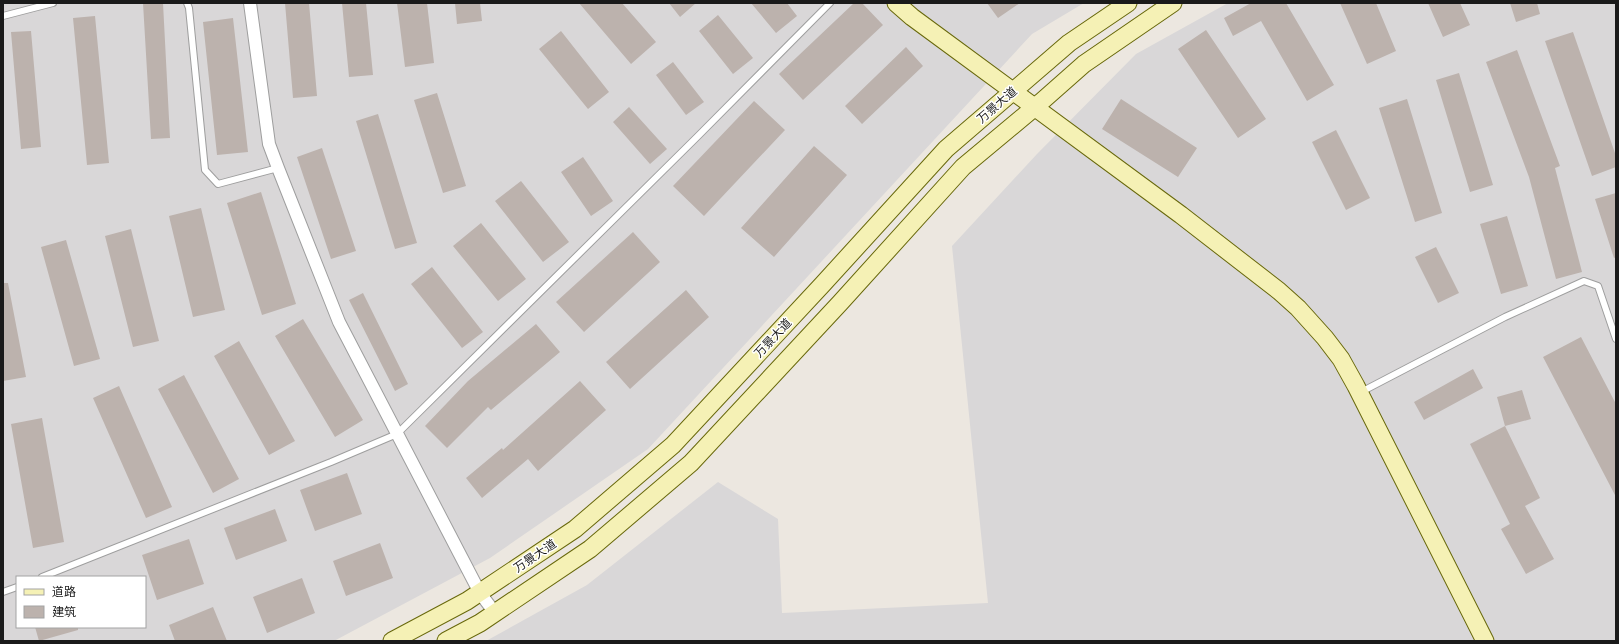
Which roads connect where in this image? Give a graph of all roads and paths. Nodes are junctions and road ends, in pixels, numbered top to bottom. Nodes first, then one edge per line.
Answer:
1 (53, 3) edge
2 (186, 3) edge
3 (250, 3) edge
4 (830, 3) edge
5 (896, 3) edge
6 (1128, 3) edge
7 (1173, 3) edge
8 (3, 16) edge
9 (1012, 91) junction
10 (1035, 108) junction
11 (278, 168) junction
12 (1616, 339) edge
13 (1359, 392) junction
14 (397, 434) junction
15 (45, 576) edge
16 (16, 587) edge
17 (3, 592) edge
18 (480, 592) junction
19 (495, 613) junction
20 (392, 641) edge
21 (446, 641) edge
22 (1485, 641) edge

1 - 8 lane
2 - 11 lane
3 - 11 street
4 - 14 lane
5 - 9 main road
6 - 9 main road, 万景大道
7 - 10 main road, 万景大道
9 - 10 main road
9 - 18 main road, 万景大道
10 - 13 main road
10 - 19 main road, 万景大道
11 - 14 street
12 - 13 lane
13 - 22 main road
14 - 15 lane
14 - 18 street
16 - 17 lane
18 - 19 street
18 - 20 main road, 万景大道
19 - 21 main road, 万景大道

